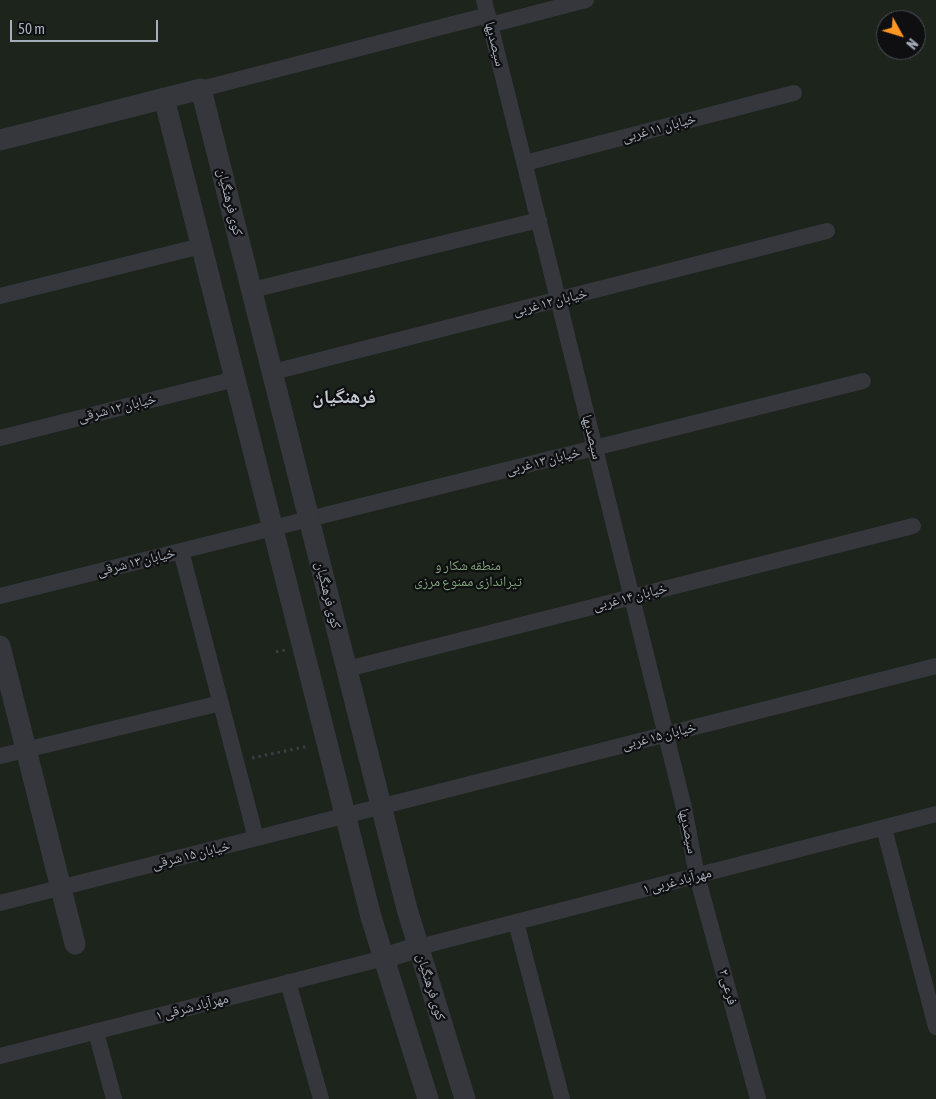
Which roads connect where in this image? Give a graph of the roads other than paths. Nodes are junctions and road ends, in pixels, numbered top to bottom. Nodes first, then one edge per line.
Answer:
1 (586, 0) edge
2 (488, 13) edge
3 (201, 88) junction
4 (794, 93) dead end
5 (164, 98) junction
6 (0, 140) edge
7 (525, 163) junction
8 (539, 220) junction
9 (828, 231) dead end
10 (201, 246) junction
11 (252, 290) junction
12 (0, 296) edge
13 (558, 300) junction
14 (273, 372) junction
15 (235, 379) junction
16 (863, 381) dead end
17 (0, 438) edge
18 (595, 448) junction
19 (309, 519) junction
20 (913, 526) dead end
21 (273, 528) junction
22 (181, 551) junction
23 (0, 596) edge
24 (632, 597) junction
25 (0, 646) edge
26 (936, 666) edge
27 (347, 669) junction
28 (220, 703) junction
29 (666, 735) junction
30 (26, 750) junction
31 (0, 756) edge
32 (382, 806) junction
33 (936, 814) edge
34 (346, 816) junction
35 (884, 828) junction
36 (256, 838) junction
37 (697, 876) junction
38 (61, 888) junction
39 (0, 903) edge
40 (516, 922) junction
41 (75, 944) dead end
42 (419, 947) junction
43 (384, 958) junction
44 (288, 982) junction
45 (936, 1028) edge
46 (96, 1032) junction
47 (0, 1056) edge
48 (114, 1099) edge
49 (321, 1099) edge
50 (428, 1099) edge
51 (465, 1099) edge
52 (562, 1099) edge
53 (758, 1099) edge

1 - 2 street
2 - 3 street
2 - 7 street, سیصدیها
3 - 5 street
3 - 11 street, کوی فرهنگیان
4 - 7 street, خیابان ۱۱ غربی
5 - 6 street
5 - 10 street
7 - 8 street, سیصدیها
8 - 11 street
8 - 13 street, سیصدیها
9 - 13 street, خیابان ۱۲ غربی
10 - 12 street
10 - 15 street
11 - 14 street, کوی فرهنگیان
13 - 14 street, خیابان ۱۲ غربی
13 - 18 street, سیصدیها
14 - 19 street, کوی فرهنگیان
15 - 17 street, خیابان ۱۲ شرقی
15 - 21 street
16 - 18 street, خیابان ۱۳ غربی
18 - 19 street, خیابان ۱۳ غربی
18 - 24 street, سیصدیها
19 - 21 street, خیابان ۱۳ غربی
19 - 27 street, کوی فرهنگیان
20 - 24 street, خیابان ۱۴ غربی
21 - 22 street, خیابان ۱۳ شرقی
21 - 34 street
22 - 23 street, خیابان ۱۳ شرقی
22 - 28 street
24 - 27 street, خیابان ۱۴ غربی
24 - 29 street, سیصدیها
25 - 30 street
26 - 29 street, خیابان ۱۵ غربی
27 - 32 street, کوی فرهنگیان
28 - 30 street
28 - 36 street
29 - 32 street, خیابان ۱۵ غربی
29 - 37 street, سیصدیها
30 - 31 street
30 - 38 street
32 - 34 street, خیابان ۱۵ شرقی
32 - 42 street, کوی فرهنگیان
33 - 35 street, مهرآباد غربی ۱
34 - 36 street, خیابان ۱۵ شرقی
34 - 43 street
35 - 37 street, مهرآباد غربی ۱
35 - 45 street
36 - 38 street, خیابان ۱۵ شرقی
37 - 40 street, مهرآباد غربی ۱
37 - 53 street, فرعی ۲
38 - 39 street, خیابان ۱۵ شرقی
38 - 41 street
40 - 42 street, مهرآباد غربی ۱
40 - 52 street
42 - 43 street
42 - 51 street, کوی فرهنگیان
43 - 44 street, مهرآباد شرقی ١
43 - 50 street
44 - 46 street, مهرآباد شرقی ١
44 - 49 street
46 - 47 street, مهرآباد شرقی ١
46 - 48 street

